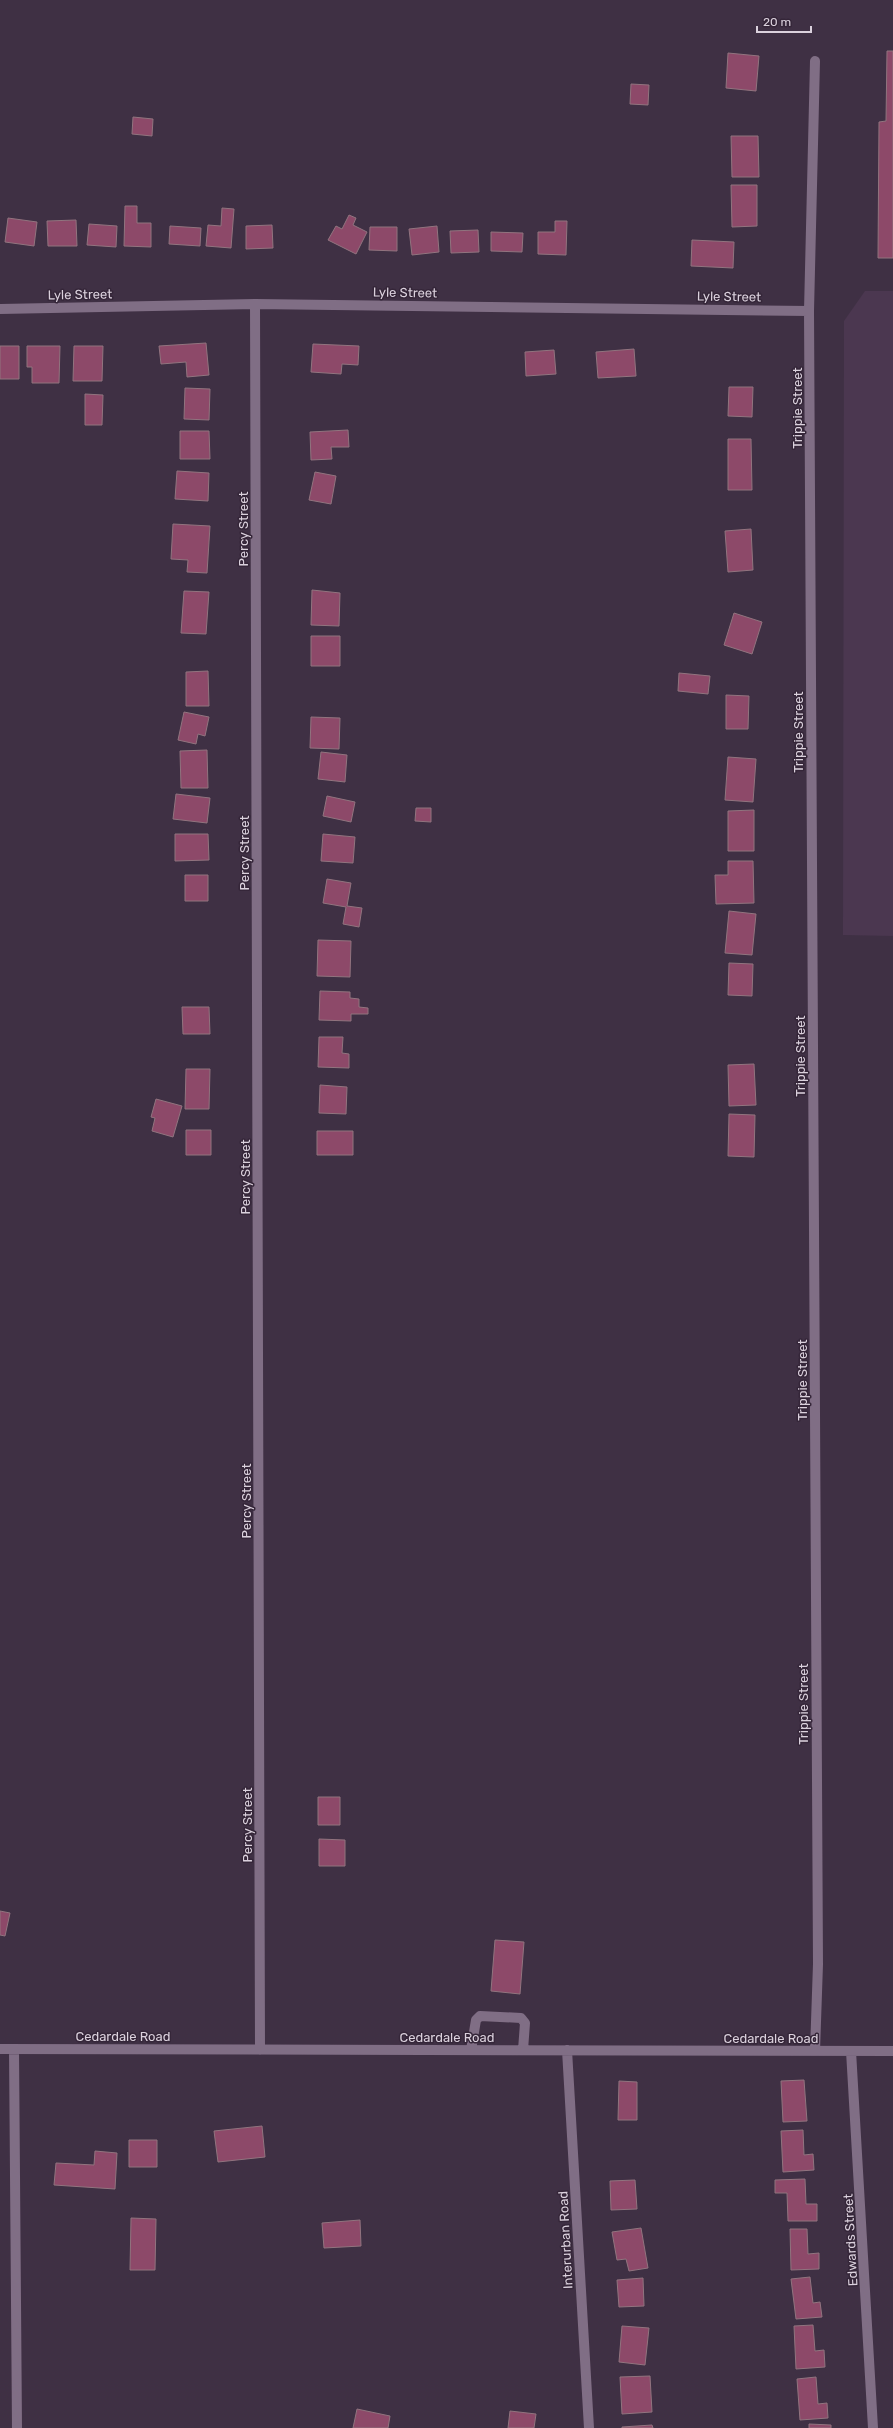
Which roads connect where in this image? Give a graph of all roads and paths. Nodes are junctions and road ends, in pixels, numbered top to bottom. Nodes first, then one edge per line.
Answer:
1 (815, 61) dead end
2 (255, 304) junction
3 (0, 309) edge
4 (809, 311) junction
5 (0, 2049) edge
6 (14, 2049) junction
7 (260, 2050) junction
8 (471, 2050) junction
9 (523, 2050) junction
10 (567, 2050) junction
11 (814, 2051) junction
12 (851, 2051) junction
13 (893, 2051) edge
14 (17, 2428) edge
15 (589, 2428) edge
16 (873, 2428) edge

1 - 4 street, Trippie Street
2 - 3 street, Lyle Street
2 - 4 street, Lyle Street
2 - 7 street, Percy Street
4 - 11 street, Trippie Street
5 - 6 street, Cedardale Road
6 - 7 street, Cedardale Road
6 - 14 street
7 - 8 street, Cedardale Road
8 - 9 street, Cedardale Road
8 - 9 street
9 - 10 street, Cedardale Road
10 - 11 street, Cedardale Road
10 - 15 street, Interurban Road
11 - 12 street, Cedardale Road
12 - 13 street, Cedardale Road
12 - 16 street, Edwards Street

